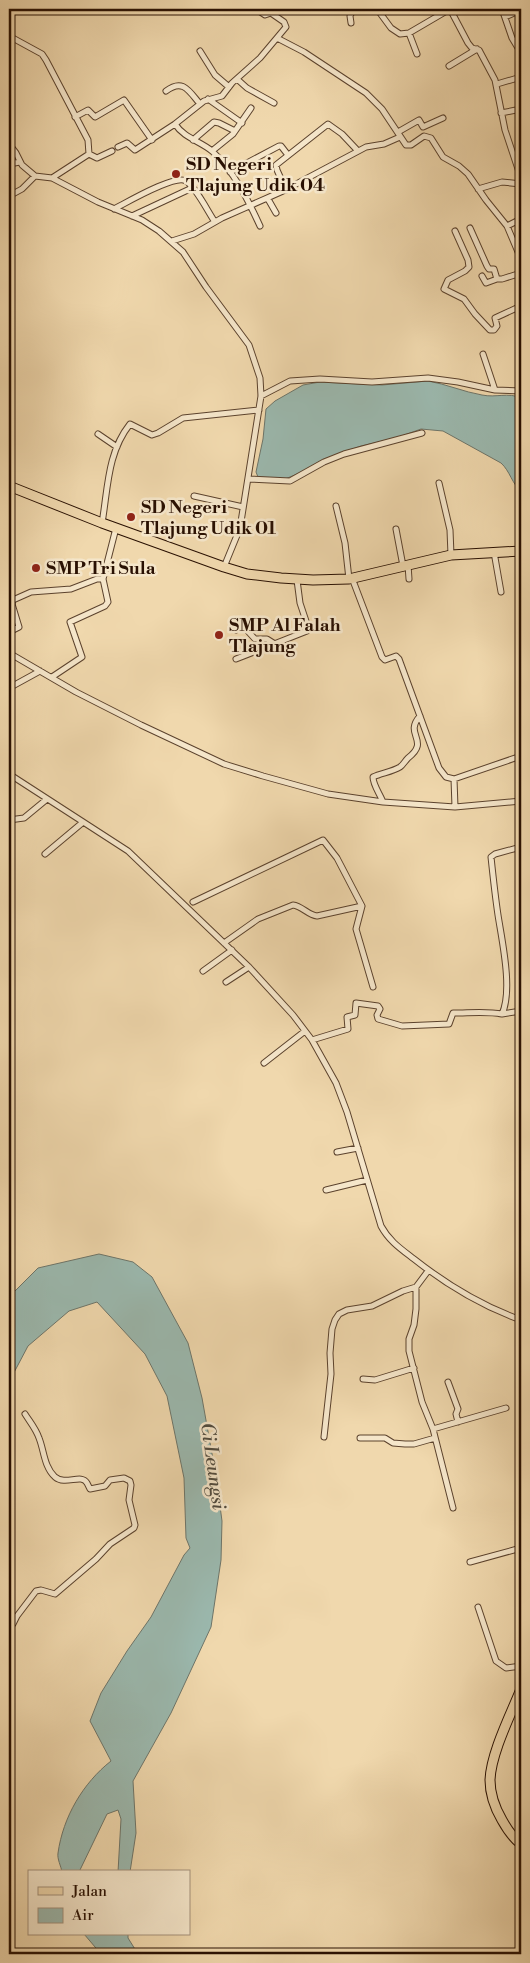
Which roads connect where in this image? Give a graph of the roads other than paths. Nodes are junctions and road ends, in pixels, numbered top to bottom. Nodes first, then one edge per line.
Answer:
1 (256, 9) edge
2 (353, 9) edge
3 (377, 9) edge
4 (429, 9) edge
5 (450, 9) edge
6 (502, 9) edge
7 (521, 10) edge
8 (273, 11) edge
9 (442, 13) junction
10 (505, 17) junction
11 (351, 23) dead end
12 (409, 33) junction
13 (9, 36) edge
14 (276, 38) junction
15 (477, 49) junction
16 (200, 51) dead end
17 (417, 54) dead end
18 (521, 54) edge
19 (449, 66) dead end
20 (521, 77) edge
21 (237, 79) junction
22 (496, 84) junction
23 (229, 87) junction
24 (166, 91) dead end
25 (208, 99) junction
26 (274, 103) dead end
27 (200, 104) junction
28 (251, 108) dead end
29 (521, 109) edge
30 (501, 113) junction
31 (75, 117) junction
32 (443, 118) dead end
33 (242, 123) junction
34 (175, 124) junction
35 (235, 131) junction
36 (399, 134) junction
37 (152, 140) junction
38 (194, 140) junction
39 (9, 144) edge
40 (118, 147) dead end
41 (112, 151) dead end
42 (212, 151) junction
43 (358, 152) junction
44 (89, 154) junction
45 (288, 155) junction
46 (519, 160) edge
47 (20, 162) junction
48 (9, 164) edge
49 (230, 172) junction
50 (35, 176) junction
51 (52, 178) junction
52 (521, 178) edge
53 (521, 184) edge
54 (192, 188) junction
55 (478, 189) junction
56 (286, 190) junction
57 (9, 196) edge
58 (268, 198) junction
59 (251, 206) junction
60 (114, 209) junction
61 (276, 213) dead end
62 (131, 216) junction
63 (521, 219) edge
64 (215, 222) junction
65 (260, 226) dead end
66 (507, 226) junction
67 (470, 228) dead end
68 (455, 231) dead end
69 (172, 242) junction
70 (521, 258) edge
71 (521, 273) edge
72 (482, 276) dead end
73 (496, 279) junction
74 (521, 306) edge
75 (483, 354) dead end
76 (495, 390) junction
77 (521, 391) edge
78 (261, 396) junction
79 (259, 410) junction
80 (422, 433) dead end
81 (98, 434) dead end
82 (117, 447) junction
83 (249, 479) junction
84 (439, 483) dead end
85 (9, 486) edge
86 (194, 496) dead end
87 (336, 506) dead end
88 (243, 507) junction
89 (102, 523) junction
90 (116, 528) junction
91 (396, 529) dead end
92 (521, 550) edge
93 (494, 552) junction
94 (451, 555) junction
95 (406, 565) junction
96 (224, 567) junction
97 (351, 578) junction
98 (104, 579) junction
99 (409, 579) dead end
100 (297, 580) junction
101 (500, 592) dead end
102 (10, 602) edge
103 (236, 630) dead end
104 (9, 632) edge
105 (275, 644) junction
106 (9, 653) edge
107 (17, 659) junction
108 (236, 659) dead end
109 (9, 662) edge
110 (40, 671) junction
111 (52, 677) junction
112 (9, 688) edge
113 (420, 716) junction
114 (521, 756) edge
115 (9, 774) edge
116 (454, 779) junction
117 (47, 799) junction
118 (521, 801) edge
119 (383, 802) junction
120 (455, 807) junction
121 (9, 820) edge
122 (82, 823) junction
123 (521, 848) edge
124 (45, 854) dead end
125 (193, 902) dead end
126 (362, 906) junction
127 (224, 943) junction
128 (232, 950) junction
129 (249, 967) junction
130 (203, 971) dead end
131 (226, 982) dead end
132 (373, 987) dead end
133 (521, 1011) edge
134 (502, 1014) junction
135 (305, 1031) junction
136 (312, 1040) junction
137 (264, 1063) dead end
138 (358, 1148) junction
139 (337, 1152) dead end
140 (367, 1180) junction
141 (326, 1190) dead end
142 (428, 1271) junction
143 (416, 1287) junction
144 (521, 1320) edge
145 (414, 1368) junction
146 (363, 1379) dead end
147 (448, 1382) dead end
148 (506, 1408) dead end
149 (26, 1414) dead end
150 (458, 1422) junction
151 (433, 1429) junction
152 (324, 1436) dead end
153 (360, 1438) dead end
154 (435, 1438) junction
155 (453, 1508) dead end
156 (521, 1548) edge
157 (470, 1562) dead end
158 (478, 1607) dead end
159 (9, 1625) edge
160 (521, 1666) edge
161 (521, 1688) edge
162 (521, 1844) edge

1 - 8 street
2 - 11 street
3 - 12 street
4 - 9 street
5 - 9 street
5 - 15 street
6 - 10 street
7 - 10 street
8 - 14 street
9 - 12 street
10 - 18 street
12 - 17 street
13 - 31 street
14 - 21 street
14 - 36 street
15 - 19 street
15 - 22 street
16 - 23 street
20 - 22 street
21 - 23 street
21 - 26 street
22 - 30 street
23 - 25 street
24 - 27 street
25 - 27 street
25 - 33 street
27 - 34 street
28 - 33 street
29 - 30 street
30 - 46 street
31 - 37 street
31 - 44 street
32 - 36 street
33 - 35 street
34 - 37 street
34 - 38 street
35 - 38 street
35 - 42 street
36 - 43 street
36 - 55 street
37 - 40 street
38 - 42 street
39 - 47 street
41 - 44 street
42 - 49 street
43 - 45 street
43 - 56 street
44 - 51 street
45 - 49 street
45 - 56 street
46 - 52 street
47 - 48 street
47 - 50 street
49 - 59 street
50 - 51 street
50 - 57 street
51 - 60 street
53 - 55 street
54 - 60 street
54 - 62 street
54 - 64 street
55 - 66 street
56 - 58 street
58 - 59 street
58 - 61 street
59 - 64 street
59 - 65 street
60 - 62 street
62 - 69 street
63 - 66 street
64 - 69 street
66 - 70 street
67 - 73 street
68 - 74 street
69 - 78 street
71 - 73 street
72 - 73 street
75 - 76 street
76 - 77 street
76 - 78 street
78 - 79 street
79 - 82 street
79 - 83 street
80 - 83 street
81 - 82 street
82 - 89 street
83 - 88 street
84 - 94 street
85 - 89 main road
86 - 88 street
87 - 97 street
88 - 96 street
89 - 90 main road
90 - 96 main road
90 - 98 street
91 - 95 street
92 - 93 main road
93 - 94 main road
93 - 101 street
94 - 95 main road
95 - 97 main road
95 - 99 street
96 - 100 main road
97 - 100 main road
97 - 113 street
98 - 102 street
98 - 111 street
100 - 105 street
102 - 104 street
103 - 105 street
105 - 108 street
106 - 107 street
107 - 109 street
107 - 110 street
110 - 111 street
110 - 112 street
111 - 119 street
113 - 116 street
113 - 119 street
114 - 116 street
115 - 117 street
116 - 120 street
117 - 121 street
117 - 122 street
118 - 120 street
119 - 120 street
122 - 124 street
122 - 127 street
123 - 134 street
125 - 126 street
126 - 127 street
126 - 132 street
127 - 128 street
128 - 129 street
128 - 130 street
129 - 131 street
129 - 135 street
133 - 134 street
134 - 136 street
135 - 136 street
135 - 137 street
136 - 138 street
138 - 139 street
138 - 140 street
140 - 141 street
140 - 142 street
142 - 143 street
142 - 144 street
143 - 145 street
143 - 152 street
145 - 146 street
145 - 151 street
147 - 150 street
148 - 150 street
149 - 159 street
150 - 151 street
151 - 154 street
153 - 154 street
154 - 155 street
156 - 157 street
158 - 160 street
161 - 162 main road

